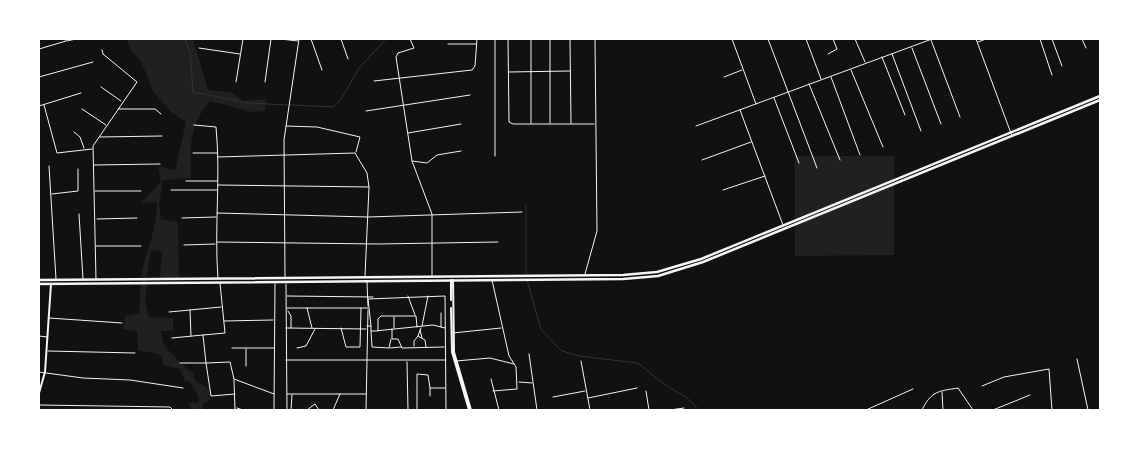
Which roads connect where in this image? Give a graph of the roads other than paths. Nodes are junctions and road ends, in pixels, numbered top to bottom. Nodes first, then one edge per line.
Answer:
1 (76, 39) edge
2 (242, 39) edge
3 (270, 39) edge
4 (280, 39) edge
5 (311, 39) edge
6 (341, 39) edge
7 (410, 39) edge
8 (476, 39) edge
9 (495, 39) edge
10 (508, 39) edge
11 (531, 39) edge
12 (550, 39) edge
13 (570, 39) edge
14 (595, 39) edge
15 (732, 39) edge
16 (768, 39) edge
17 (806, 39) edge
18 (810, 39) edge
19 (833, 39) edge
20 (855, 39) edge
21 (932, 39) edge
22 (976, 39) edge
23 (986, 39) edge
24 (1040, 39) edge
25 (1052, 39) edge
26 (1082, 39) edge
27 (66, 40) edge
28 (299, 40) edge
29 (978, 42) junction
30 (448, 44) dead end
31 (476, 44) junction
32 (911, 46) junction
33 (199, 48) dead end
34 (1086, 48) dead end
35 (39, 49) edge
36 (102, 50) dead end
37 (240, 54) junction
38 (828, 54) dead end
39 (892, 54) junction
40 (881, 57) junction
41 (348, 59) dead end
42 (93, 62) dead end
43 (865, 62) junction
44 (1062, 66) dead end
45 (851, 69) junction
46 (322, 70) dead end
47 (743, 70) junction
48 (571, 71) junction
49 (508, 72) junction
50 (531, 72) junction
51 (551, 72) junction
52 (1052, 75) dead end
53 (831, 76) junction
54 (39, 77) edge
55 (724, 77) dead end
56 (399, 78) junction
57 (821, 79) junction
58 (374, 81) dead end
59 (236, 82) dead end
60 (265, 82) dead end
61 (809, 84) junction
62 (100, 87) dead end
63 (788, 92) junction
64 (81, 93) dead end
65 (470, 95) dead end
66 (1100, 96) edge
67 (774, 97) junction
68 (1100, 100) edge
69 (122, 102) junction
70 (756, 104) junction
71 (44, 105) junction
72 (403, 105) junction
73 (39, 106) edge
74 (82, 108) dead end
75 (118, 109) junction
76 (740, 110) junction
77 (366, 111) dead end
78 (161, 114) dead end
79 (905, 115) dead end
80 (960, 117) dead end
81 (461, 124) dead end
82 (531, 124) junction
83 (550, 124) junction
84 (571, 124) junction
85 (595, 124) junction
86 (941, 124) dead end
87 (106, 125) junction
88 (194, 125) dead end
89 (286, 126) junction
90 (696, 126) dead end
91 (921, 131) dead end
92 (74, 132) dead end
93 (407, 133) junction
94 (1012, 135) junction
95 (162, 136) dead end
96 (99, 137) junction
97 (752, 142) junction
98 (883, 147) dead end
99 (84, 149) junction
100 (92, 149) junction
101 (461, 151) dead end
102 (193, 153) dead end
103 (217, 153) junction
104 (355, 153) junction
105 (860, 155) dead end
106 (494, 156) dead end
107 (218, 157) junction
108 (285, 157) junction
109 (702, 160) dead end
110 (840, 160) dead end
111 (412, 161) junction
112 (799, 163) dead end
113 (160, 164) dead end
114 (94, 165) junction
115 (49, 166) dead end
116 (817, 168) dead end
117 (78, 169) dead end
118 (906, 175) junction
119 (765, 176) junction
120 (907, 179) junction
121 (186, 181) dead end
122 (218, 181) junction
123 (218, 185) junction
124 (285, 185) junction
125 (369, 187) junction
126 (171, 190) dead end
127 (217, 190) junction
128 (723, 190) dead end
129 (141, 191) dead end
130 (94, 192) junction
131 (52, 194) junction
132 (217, 212) junction
133 (522, 212) dead end
134 (284, 213) junction
135 (79, 214) dead end
136 (432, 214) junction
137 (217, 217) junction
138 (368, 217) junction
139 (137, 218) dead end
140 (182, 218) dead end
141 (96, 219) junction
142 (783, 226) junction
143 (284, 241) junction
144 (432, 241) junction
145 (498, 242) dead end
146 (217, 243) junction
147 (365, 243) junction
148 (96, 246) junction
149 (141, 246) dead end
150 (184, 246) dead end
151 (585, 274) junction
152 (432, 276) junction
153 (316, 278) junction
154 (364, 278) junction
155 (218, 279) junction
156 (286, 279) junction
157 (56, 280) junction
158 (83, 280) junction
159 (96, 280) junction
160 (452, 280) junction
161 (492, 280) junction
162 (39, 282) edge
163 (367, 282) junction
164 (275, 283) junction
165 (286, 283) junction
166 (316, 283) junction
167 (51, 284) junction
168 (220, 284) junction
169 (286, 296) junction
170 (408, 296) junction
171 (428, 296) junction
172 (375, 297) junction
173 (366, 298) junction
174 (222, 307) junction
175 (361, 307) junction
176 (306, 308) junction
177 (368, 308) junction
178 (190, 309) junction
179 (286, 309) junction
180 (169, 312) dead end
181 (441, 312) dead end
182 (415, 316) junction
183 (394, 317) junction
184 (48, 318) junction
185 (274, 320) junction
186 (223, 321) junction
187 (122, 323) dead end
188 (371, 326) junction
189 (367, 327) junction
190 (417, 327) junction
191 (421, 327) junction
192 (441, 327) junction
193 (286, 328) junction
194 (291, 328) junction
195 (314, 328) junction
196 (341, 328) junction
197 (393, 328) junction
198 (445, 328) junction
199 (503, 328) junction
200 (361, 329) junction
201 (420, 330) junction
202 (371, 331) junction
203 (378, 331) junction
204 (452, 333) junction
205 (203, 335) junction
206 (39, 336) edge
207 (191, 336) junction
208 (418, 336) junction
209 (47, 337) junction
210 (172, 338) dead end
211 (422, 338) junction
212 (392, 339) junction
213 (414, 346) dead end
214 (401, 347) junction
215 (445, 347) junction
216 (232, 348) dead end
217 (246, 348) junction
218 (274, 348) junction
219 (297, 348) dead end
220 (389, 348) junction
221 (426, 348) junction
222 (47, 351) junction
223 (135, 353) dead end
224 (529, 354) dead end
225 (1078, 359) dead end
226 (286, 360) junction
227 (446, 360) junction
228 (368, 361) junction
229 (407, 361) junction
230 (455, 361) junction
231 (581, 361) dead end
232 (180, 363) dead end
233 (206, 363) junction
234 (515, 364) junction
235 (246, 366) dead end
236 (39, 372) edge
237 (45, 372) junction
238 (234, 379) junction
239 (491, 379) dead end
240 (518, 382) junction
241 (532, 383) junction
242 (982, 386) dead end
243 (183, 388) dead end
244 (430, 388) junction
245 (446, 388) junction
246 (637, 388) dead end
247 (913, 389) dead end
248 (493, 391) junction
249 (586, 391) junction
250 (646, 391) dead end
251 (942, 391) junction
252 (39, 393) edge
253 (234, 394) junction
254 (274, 394) junction
255 (287, 394) junction
256 (292, 394) junction
257 (340, 394) junction
258 (366, 394) junction
259 (1030, 395) dead end
260 (430, 396) dead end
261 (553, 397) dead end
262 (588, 398) junction
263 (39, 404) edge
264 (235, 407) junction
265 (684, 408) dead end
266 (146, 409) edge
267 (173, 410) edge
268 (235, 410) edge
269 (243, 410) edge
270 (274, 410) edge
271 (287, 410) edge
272 (292, 410) edge
273 (308, 410) edge
274 (319, 410) edge
275 (333, 410) edge
276 (366, 410) edge
277 (408, 410) edge
278 (417, 410) edge
279 (446, 410) edge
280 (470, 410) edge
281 (499, 410) edge
282 (537, 410) edge
283 (590, 410) edge
284 (649, 410) edge
285 (670, 410) edge
286 (866, 410) edge
287 (922, 410) edge
288 (943, 410) edge
289 (973, 410) edge
290 (993, 410) edge
291 (1052, 410) edge
292 (1088, 410) edge

1 - 27 street
2 - 37 street
3 - 60 street
4 - 28 street
5 - 46 street
6 - 41 street
7 - 56 street
8 - 31 street
9 - 106 street
10 - 49 street
11 - 50 street
12 - 51 street
13 - 48 street
14 - 85 street
15 - 47 street
16 - 63 street
17 - 18 street
17 - 57 street
19 - 38 street
20 - 43 street
21 - 32 street
21 - 80 street
22 - 29 street
23 - 29 street
24 - 52 street
25 - 44 street
26 - 34 street
27 - 35 street
28 - 89 street
29 - 94 street
30 - 31 street
31 - 56 street
32 - 39 street
32 - 86 street
33 - 37 street
36 - 69 street
37 - 59 street
39 - 40 street
39 - 91 street
40 - 43 street
40 - 79 street
42 - 54 street
43 - 45 street
45 - 53 street
45 - 98 street
47 - 55 street
47 - 70 street
48 - 51 street
48 - 84 street
49 - 50 street
49 - 82 street
50 - 51 street
50 - 82 street
51 - 83 street
53 - 57 street
53 - 105 street
56 - 58 street
56 - 72 street
57 - 61 street
61 - 63 street
61 - 110 street
62 - 69 street
63 - 67 street
63 - 116 street
64 - 71 street
65 - 72 street
66 - 94 main road
67 - 70 street
67 - 112 street
68 - 94 main road
69 - 75 street
70 - 76 street
71 - 73 street
71 - 99 street
72 - 77 street
72 - 93 street
74 - 87 street
75 - 78 street
75 - 87 street
76 - 90 street
76 - 97 street
81 - 93 street
82 - 83 street
83 - 84 street
84 - 85 street
85 - 151 street
87 - 96 street
88 - 103 street
89 - 104 street
89 - 108 street
92 - 99 street
93 - 111 street
94 - 118 main road
94 - 120 main road
95 - 96 street
96 - 100 street
97 - 109 street
97 - 119 street
99 - 100 street
100 - 114 street
101 - 111 street
102 - 103 street
103 - 107 street
104 - 108 street
104 - 125 street
107 - 108 street
107 - 122 street
108 - 124 street
111 - 136 street
113 - 114 street
114 - 130 street
115 - 131 street
117 - 131 street
118 - 120 main road
118 - 142 main road
119 - 128 street
119 - 142 street
120 - 161 main road
121 - 122 street
122 - 123 street
123 - 124 street
123 - 127 street
124 - 125 street
124 - 134 street
125 - 138 street
126 - 127 street
127 - 132 street
129 - 130 street
130 - 141 street
131 - 157 street
132 - 134 street
132 - 137 street
133 - 136 street
134 - 138 street
134 - 143 street
135 - 158 street
136 - 138 street
136 - 144 street
137 - 140 street
137 - 146 street
138 - 147 street
139 - 141 street
141 - 148 street
142 - 151 main road
143 - 146 street
143 - 147 street
143 - 156 street
144 - 145 street
144 - 147 street
144 - 152 street
146 - 150 street
146 - 155 street
147 - 154 street
148 - 149 street
148 - 159 street
151 - 152 main road
152 - 154 main road
153 - 154 main road
153 - 156 main road
153 - 166 main road
155 - 156 main road
155 - 159 main road
157 - 158 main road
157 - 162 main road
158 - 159 main road
160 - 161 main road
160 - 163 main road
160 - 204 street
160 - 280 street
161 - 199 street
162 - 167 main road
163 - 166 main road
163 - 173 street
164 - 165 main road
164 - 168 main road
164 - 185 street
165 - 166 main road
165 - 169 street
167 - 168 main road
167 - 184 street
168 - 174 street
169 - 173 street
169 - 179 street
170 - 171 street
170 - 172 street
170 - 182 street
171 - 191 street
171 - 198 street
172 - 173 street
172 - 188 street
173 - 177 street
174 - 178 street
174 - 186 street
175 - 176 street
175 - 177 street
175 - 200 street
176 - 179 street
176 - 195 street
177 - 189 street
178 - 180 street
178 - 207 street
179 - 193 street
179 - 194 street
181 - 192 street
182 - 183 street
182 - 190 street
183 - 197 street
183 - 203 street
184 - 187 street
184 - 209 street
185 - 186 street
185 - 218 street
186 - 205 street
188 - 189 street
188 - 202 street
189 - 200 street
189 - 228 street
190 - 191 street
190 - 197 street
191 - 192 street
191 - 201 street
192 - 198 street
193 - 194 street
193 - 226 street
194 - 195 street
195 - 196 street
195 - 219 street
196 - 200 street
196 - 200 street
197 - 203 street
197 - 212 street
198 - 215 street
199 - 204 street
199 - 234 street
201 - 208 street
201 - 211 street
202 - 203 street
202 - 220 street
204 - 230 street
205 - 207 street
205 - 233 street
206 - 209 street
207 - 210 street
208 - 211 street
208 - 213 street
209 - 222 street
211 - 221 street
212 - 214 street
212 - 220 street
214 - 220 street
214 - 221 street
215 - 221 street
215 - 227 street
216 - 217 street
217 - 218 street
217 - 235 street
218 - 254 street
222 - 223 street
222 - 237 street
224 - 241 street
225 - 292 street
226 - 228 street
226 - 255 street
227 - 229 street
227 - 245 street
228 - 229 street
228 - 258 street
229 - 277 street
230 - 234 street
230 - 280 street
231 - 249 street
232 - 233 street
233 - 238 street
233 - 253 street
234 - 240 street
236 - 237 street
237 - 243 street
237 - 252 street
238 - 253 street
238 - 254 street
239 - 248 street
240 - 241 street
240 - 248 street
241 - 282 street
242 - 291 street
244 - 245 street
244 - 260 street
244 - 278 street
245 - 279 street
246 - 262 street
247 - 286 street
248 - 281 street
249 - 261 street
249 - 262 street
250 - 284 street
251 - 287 street
251 - 288 street
251 - 289 street
253 - 264 street
254 - 270 street
255 - 256 street
255 - 271 street
256 - 257 street
256 - 272 street
257 - 258 street
257 - 275 street
258 - 276 street
259 - 290 street
262 - 283 street
263 - 266 street
264 - 268 street
264 - 269 street
265 - 285 street
266 - 267 street
273 - 274 street

